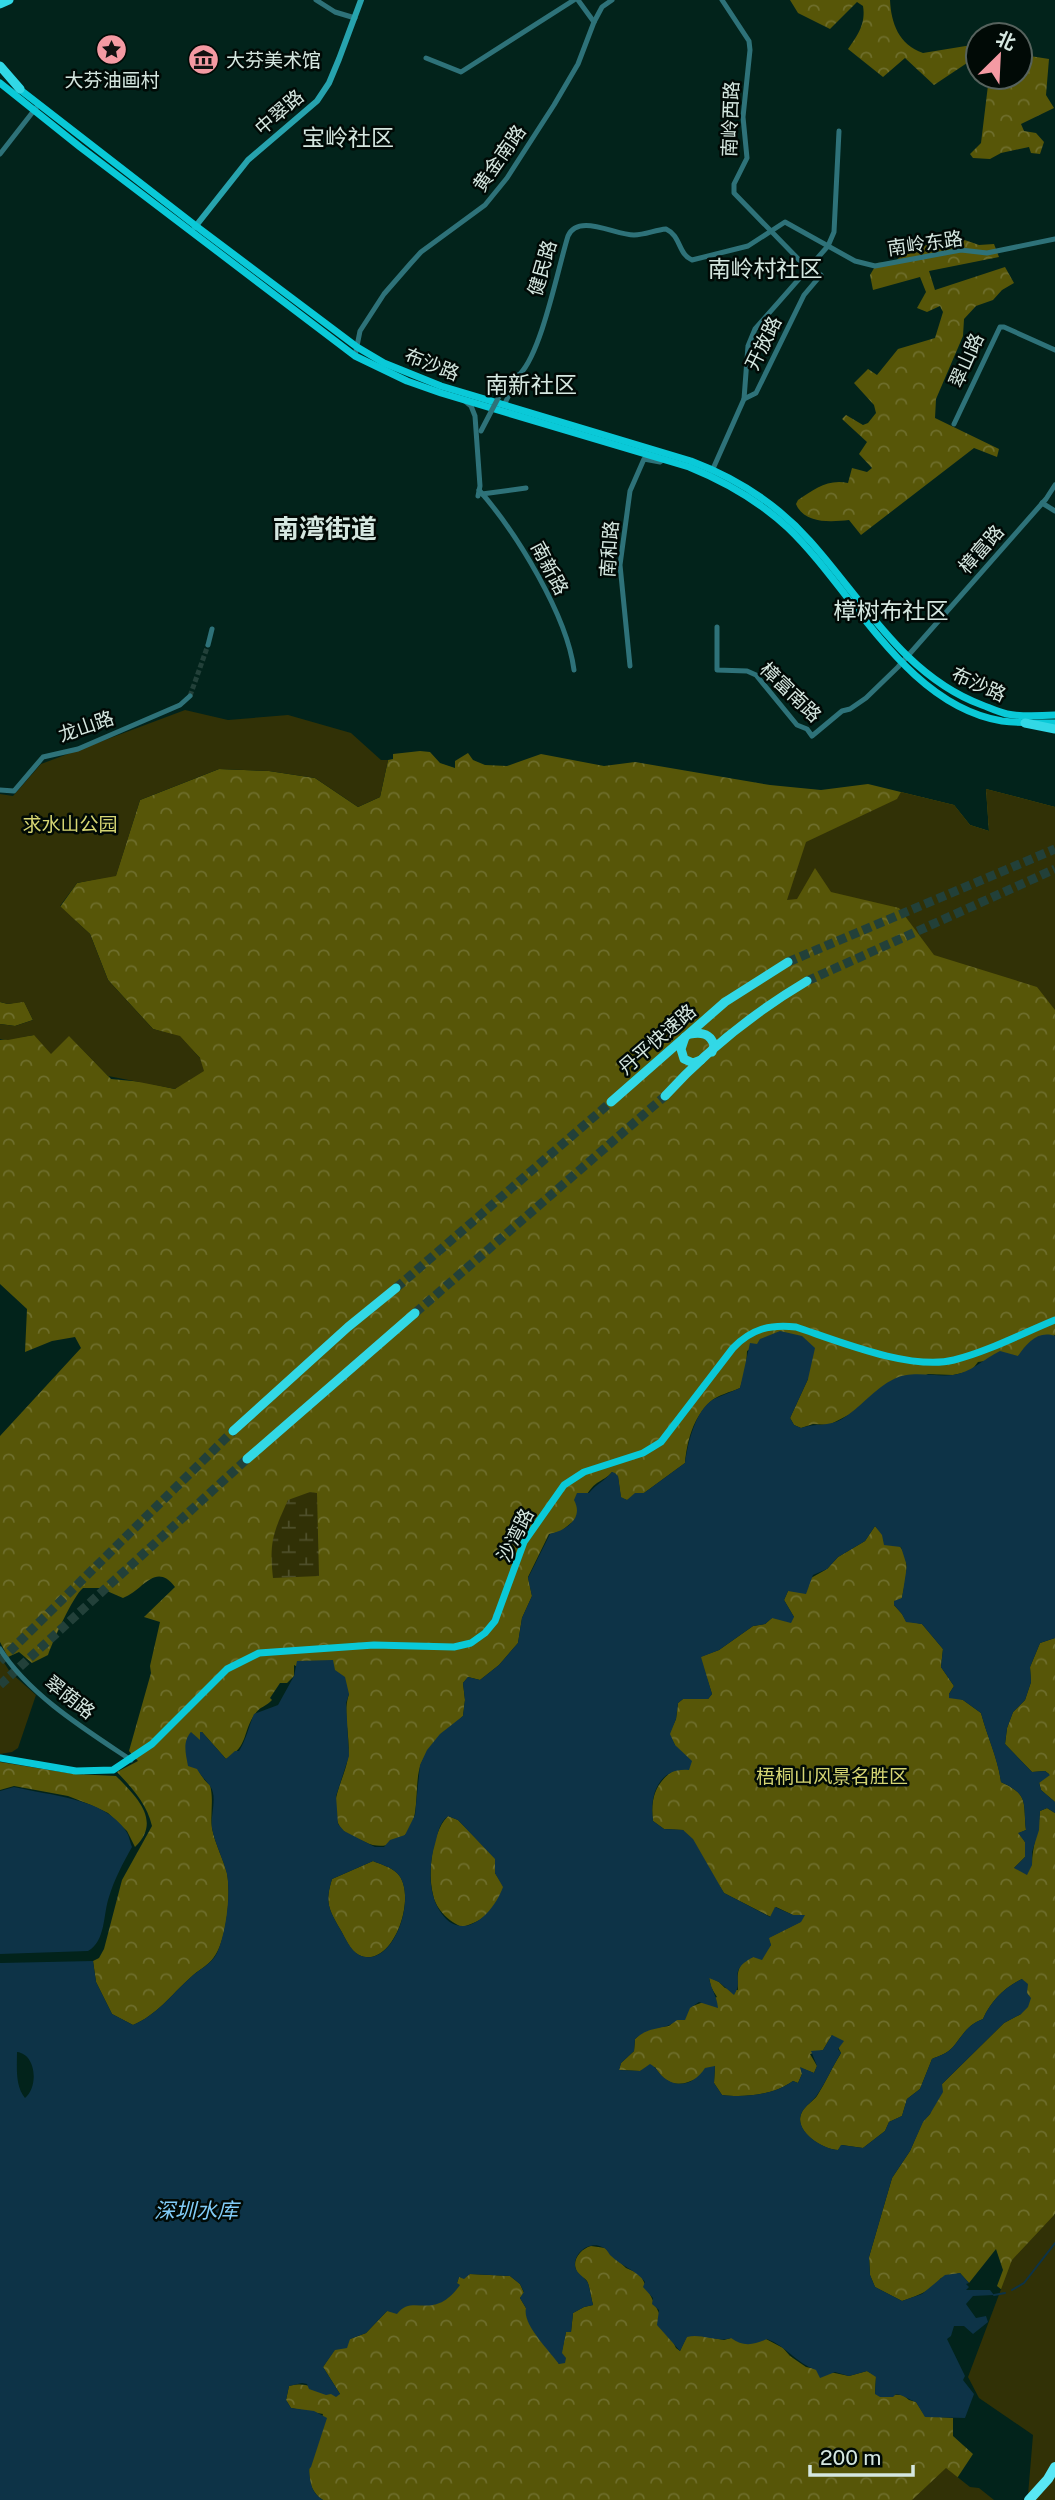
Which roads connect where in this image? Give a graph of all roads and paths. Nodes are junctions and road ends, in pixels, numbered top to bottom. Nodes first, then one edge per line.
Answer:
1 (9, 0) edge
2 (316, 0) edge
3 (361, 0) edge
4 (576, 0) edge
5 (612, 0) edge
6 (722, 0) edge
7 (0, 4) edge
8 (355, 18) junction
9 (594, 22) junction
10 (426, 58) dead end
11 (0, 66) edge
12 (0, 73) edge
13 (0, 83) edge
14 (20, 89) junction
15 (36, 107) junction
16 (839, 131) dead end
17 (0, 155) edge
18 (193, 229) junction
19 (769, 230) junction
20 (1055, 239) edge
21 (828, 246) junction
22 (807, 268) junction
23 (357, 347) junction
24 (1055, 349) edge
25 (355, 356) junction
26 (519, 375) junction
27 (744, 399) junction
28 (464, 400) junction
29 (483, 405) junction
30 (504, 405) junction
31 (475, 416) junction
32 (954, 424) dead end
33 (476, 437) junction
34 (664, 459) junction
35 (711, 472) junction
36 (1055, 485) edge
37 (526, 488) dead end
38 (480, 493) junction
39 (1042, 503) junction
40 (1055, 511) edge
41 (717, 627) dead end
42 (212, 629) dead end
43 (208, 645) tunnel mouth
44 (905, 660) junction
45 (630, 666) dead end
46 (574, 670) dead end
47 (925, 679) junction
48 (190, 696) tunnel mouth
49 (1055, 715) edge
50 (1025, 723) junction
51 (1055, 723) edge
52 (1055, 729) edge
53 (0, 789) edge
54 (788, 961) tunnel mouth
55 (807, 981) tunnel mouth
56 (687, 1036) junction
57 (710, 1054) junction
58 (667, 1094) tunnel mouth
59 (611, 1102) tunnel mouth
60 (393, 1290) tunnel mouth
61 (415, 1313) tunnel mouth
62 (1055, 1320) edge
63 (233, 1431) tunnel mouth
64 (247, 1459) tunnel mouth
65 (0, 1649) edge
66 (0, 1758) edge
67 (131, 1760) junction
68 (1055, 2467) edge
69 (1030, 2500) edge

1 - 7 highway
2 - 8 street
3 - 8 main road, 中翠路
4 - 9 street
4 - 10 street
5 - 9 street, 黄金南路
6 - 19 street, 南岭西路
8 - 18 main road, 中翠路
9 - 23 street, 黄金南路
11 - 14 highway
12 - 14 main road, 布沙路
13 - 15 main road, 布沙路
14 - 15 main road, 布沙路
15 - 17 street
15 - 18 main road, 布沙路
16 - 21 street
18 - 23 main road, 布沙路
18 - 25 main road, 布沙路
19 - 21 street, 南岭东路
19 - 22 street
19 - 26 street, 健民路
20 - 21 street, 南岭东路
21 - 22 street
22 - 27 street
22 - 27 street, 开放路
23 - 25 street, 黄金南路
23 - 30 main road, 布沙路
24 - 32 street, 翠山路
25 - 28 main road, 布沙路
26 - 30 street
26 - 33 street, bridge
27 - 35 street, 开放路
28 - 29 main road, 布沙路
28 - 31 street
29 - 31 street
29 - 34 main road, 布沙路
30 - 35 main road, 布沙路
31 - 33 street
33 - 38 street
34 - 35 main road, 布沙路
34 - 45 street, 南和路
35 - 44 main road, 布沙路
36 - 39 street, 樟富路
37 - 38 street
38 - 46 street, 南新路
39 - 40 street
39 - 44 street, 樟富路
41 - 44 street, 樟富南路
42 - 43 street
44 - 47 main road, 布沙路
47 - 49 main road, 布沙路
47 - 50 main road, 布沙路
48 - 53 street, 龙山路
50 - 51 main road, 布沙路
50 - 52 highway
54 - 56 highway, 丹平快速路
55 - 57 highway
56 - 57 highway
56 - 57 highway
56 - 59 highway, 丹平快速路
57 - 58 highway
60 - 63 highway
61 - 64 highway
62 - 67 main road, 沙湾路
65 - 67 street, 翠荫路
66 - 67 main road, 沙湾路
68 - 69 highway

